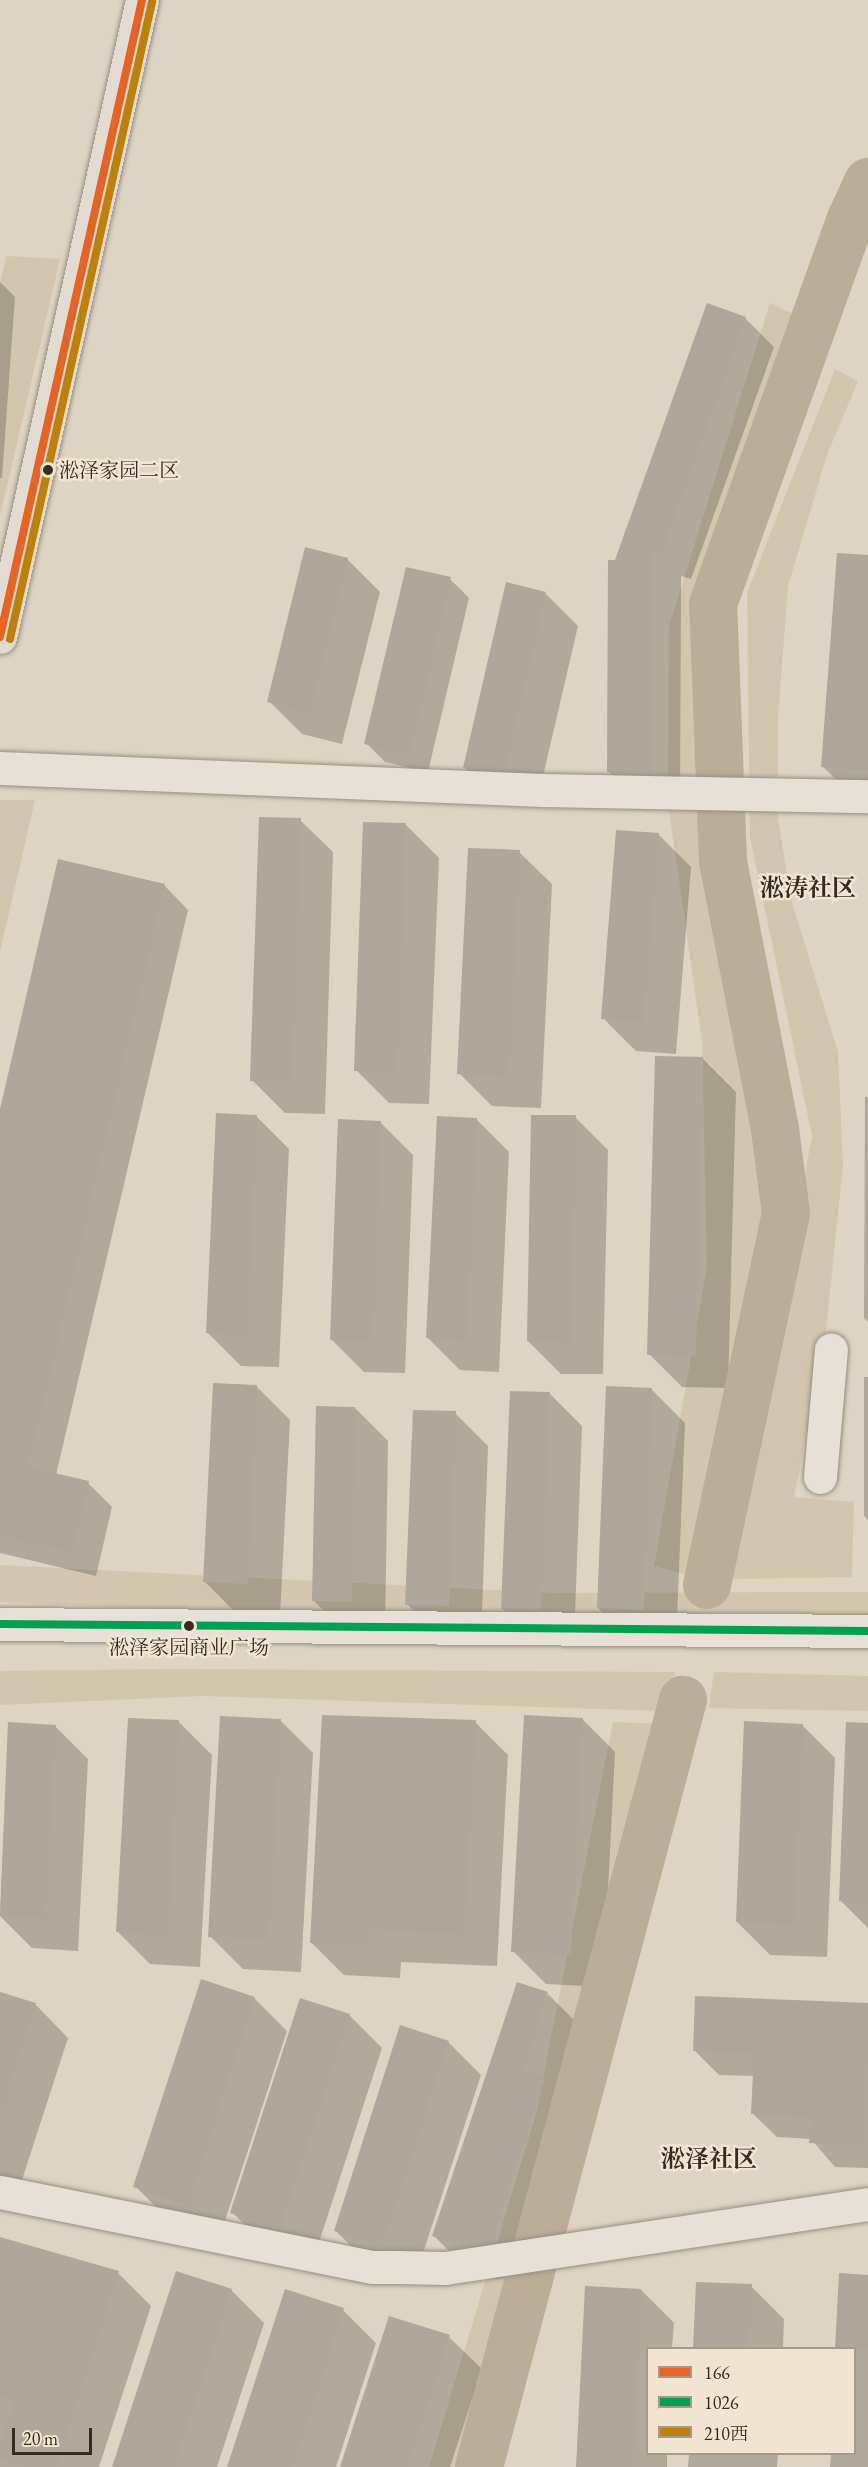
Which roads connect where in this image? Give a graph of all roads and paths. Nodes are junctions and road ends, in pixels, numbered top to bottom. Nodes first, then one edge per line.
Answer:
1 (142, 0) edge
2 (0, 637) edge
3 (0, 768) edge
4 (868, 796) edge
5 (831, 1349) dead end
6 (820, 1477) dead end
7 (0, 1624) edge
8 (868, 1631) edge
9 (0, 2192) edge
10 (868, 2204) edge

1 - 2 main road
3 - 4 street
5 - 6 street
7 - 8 street
9 - 10 street

